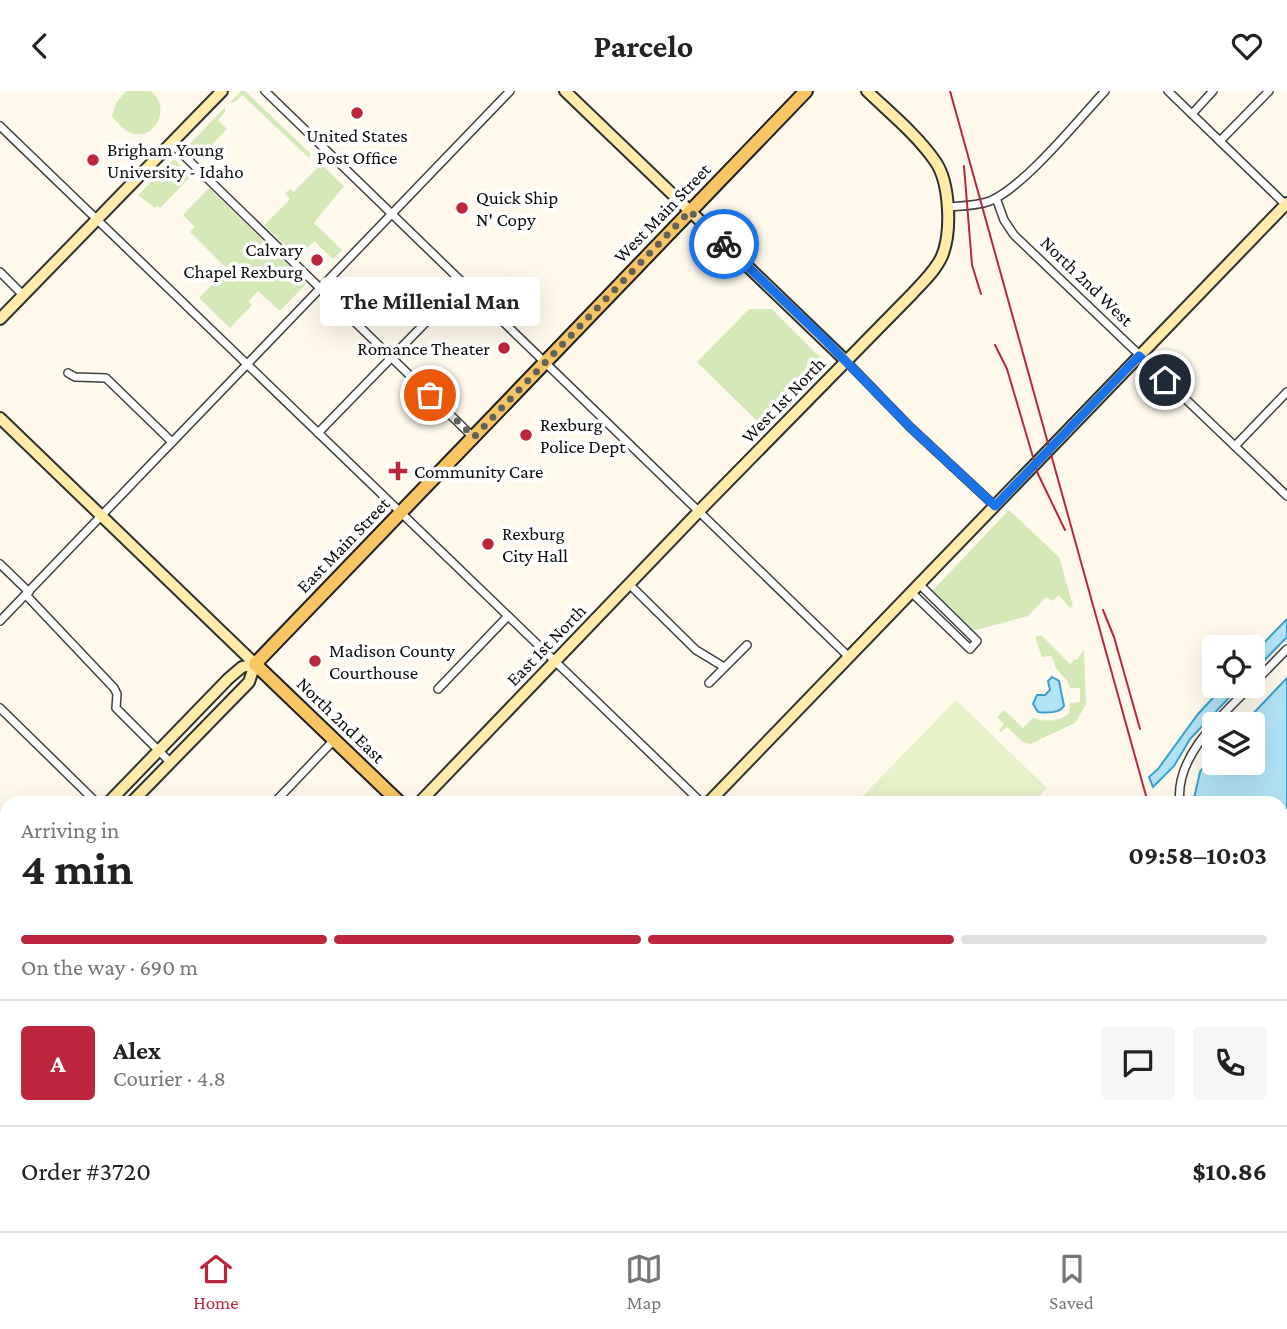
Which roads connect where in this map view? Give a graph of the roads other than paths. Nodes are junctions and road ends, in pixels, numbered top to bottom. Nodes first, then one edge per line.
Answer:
1 (222, 91) edge
2 (265, 91) edge
3 (510, 91) edge
4 (565, 91) edge
5 (806, 91) edge
6 (867, 91) edge
7 (1105, 91) edge
8 (1168, 91) edge
9 (1213, 91) edge
10 (1269, 91) edge
11 (1192, 114) junction
12 (0, 126) edge
13 (1220, 142) junction
14 (171, 143) junction
15 (996, 198) junction
16 (1286, 204) edge
17 (947, 207) junction
18 (690, 211) junction
19 (392, 215) junction
20 (97, 219) junction
21 (0, 272) edge
22 (464, 283) junction
23 (320, 289) junction
24 (23, 295) junction
25 (0, 319) edge
26 (1139, 356) junction
27 (391, 358) junction
28 (845, 360) junction
29 (545, 362) junction
30 (246, 365) junction
31 (68, 373) dead end
32 (1287, 392) edge
33 (0, 418) edge
34 (318, 433) junction
35 (474, 437) junction
36 (172, 442) junction
37 (1235, 446) junction
38 (1287, 496) edge
39 (995, 506) junction
40 (699, 511) junction
41 (400, 513) junction
42 (102, 516) junction
43 (0, 564) edge
44 (629, 584) junction
45 (915, 588) junction
46 (27, 593) junction
47 (508, 616) junction
48 (0, 621) edge
49 (747, 645) dead end
50 (1287, 649) edge
51 (849, 657) junction
52 (555, 661) junction
53 (255, 664) junction
54 (723, 667) junction
55 (1265, 672) edge
56 (709, 683) dead end
57 (438, 689) dead end
58 (1239, 698) edge
59 (0, 708) edge
60 (334, 740) junction
61 (158, 751) junction
62 (170, 762) junction
63 (90, 796) edge
64 (115, 796) edge
65 (138, 796) edge
66 (281, 796) edge
67 (393, 796) edge
68 (426, 796) edge
69 (695, 796) edge
70 (715, 796) edge
71 (1180, 796) edge

1 - 14 street
2 - 19 street
3 - 19 street
4 - 18 street
5 - 18 main road, West Main Street
6 - 17 street, West 1st North
7 - 15 street
8 - 11 street
9 - 11 street
10 - 13 street
11 - 13 street
12 - 20 street
13 - 16 street
14 - 20 street
14 - 23 street
15 - 17 street
15 - 26 street, North 2nd West
16 - 26 street
17 - 28 street, West 1st North
18 - 28 street
18 - 29 main road, West Main Street
19 - 22 street
19 - 23 street
20 - 24 street
20 - 30 street
21 - 24 street
22 - 27 street
22 - 29 street
23 - 27 street
23 - 30 street
24 - 25 street
26 - 37 street, North 2nd West
26 - 39 street
27 - 34 street
27 - 35 street
28 - 39 street
28 - 40 street, West 1st North
29 - 35 main road, East Main Street
29 - 40 street
30 - 34 street
30 - 36 street
31 - 36 street
32 - 37 street
33 - 42 street
34 - 41 street
35 - 41 main road, East Main Street
36 - 42 street
37 - 38 street, North 2nd West
39 - 45 street
40 - 44 street, East 1st North
40 - 51 street
41 - 47 street
41 - 53 main road, East Main Street
42 - 46 street
42 - 53 street
43 - 46 street
44 - 52 street, East 1st North
44 - 54 street
45 - 45 street
45 - 51 street
46 - 48 street
46 - 61 street
47 - 52 street
47 - 57 street
49 - 54 street
50 - 55 street
51 - 70 street
52 - 68 street, East 1st North
52 - 69 street
53 - 60 main road, North 2nd East
53 - 61 street, East Main Street
53 - 62 street, East Main Street
54 - 56 street
58 - 71 street
59 - 63 street
60 - 66 street
60 - 67 main road, North 2nd East
61 - 62 street
61 - 64 street, East Main Street
62 - 65 street, East Main Street

